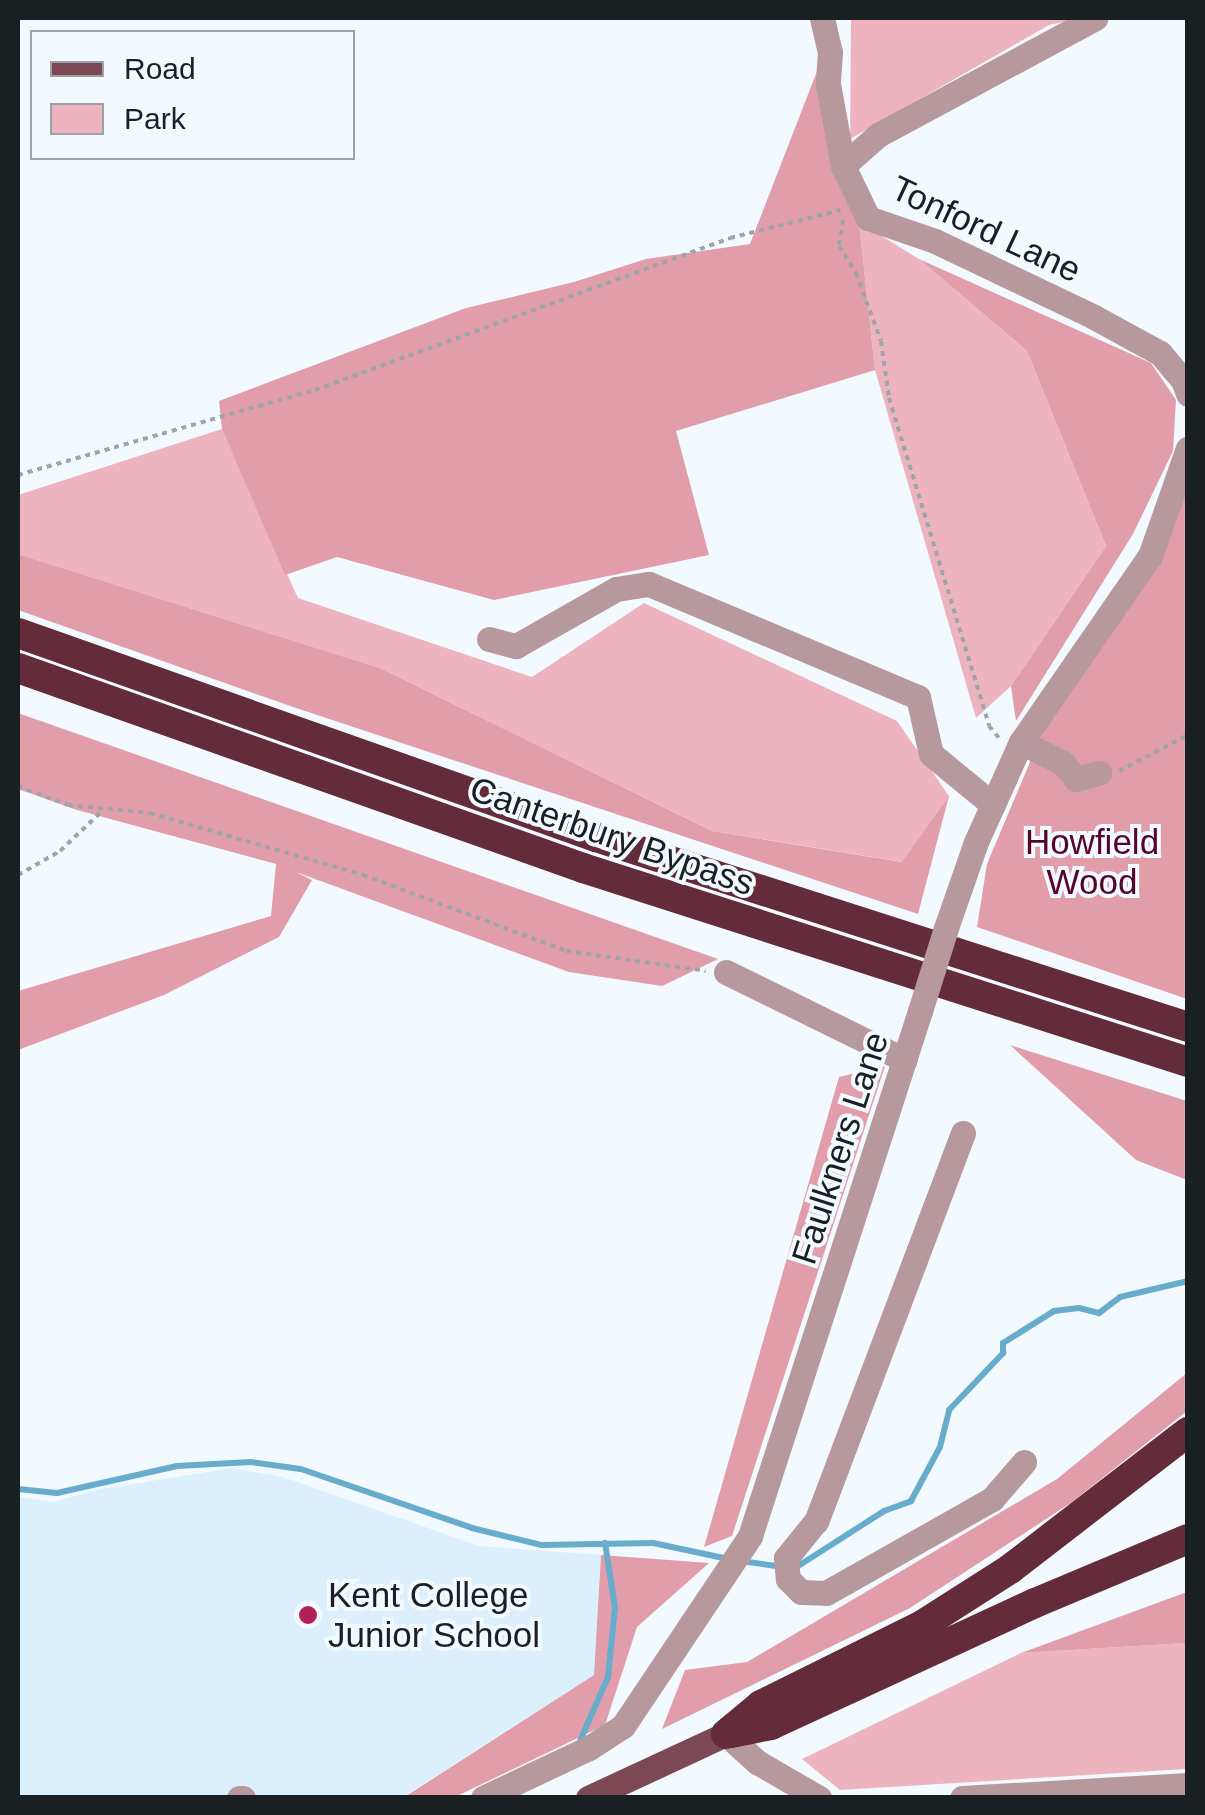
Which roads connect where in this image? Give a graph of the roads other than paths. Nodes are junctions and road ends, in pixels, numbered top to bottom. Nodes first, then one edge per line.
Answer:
1 (822, 18) edge
2 (1094, 18) edge
3 (846, 176) junction
4 (1188, 394) edge
5 (1188, 448) edge
6 (18, 633) edge
7 (490, 638) dead end
8 (18, 668) edge
9 (1021, 742) junction
10 (1099, 774) road end
11 (992, 805) junction
12 (726, 972) road end
13 (1188, 1027) edge
14 (905, 1060) junction
15 (1188, 1062) edge
16 (963, 1133) dead end
17 (1188, 1432) edge
18 (1024, 1462) dead end
19 (1188, 1539) edge
20 (746, 1542) junction
21 (786, 1563) junction
22 (726, 1734) junction
23 (1188, 1785) edge
24 (805, 1796) edge
25 (484, 1798) edge
26 (588, 1798) edge
27 (962, 1798) edge

1 - 3 street
2 - 3 street
3 - 4 street, Tonford Lane
5 - 9 street, Faulkners Lane
6 - 13 highway, Canterbury Bypass
7 - 11 street
8 - 15 highway, Canterbury Bypass
9 - 10 street
9 - 11 street, Faulkners Lane
11 - 14 street, Faulkners Lane, bridge
12 - 14 street
14 - 20 street, Faulkners Lane
16 - 21 street
17 - 22 highway
18 - 21 street
19 - 22 highway
20 - 21 street
20 - 25 street, Faulkners Lane
22 - 24 street
22 - 26 main road
23 - 27 street

